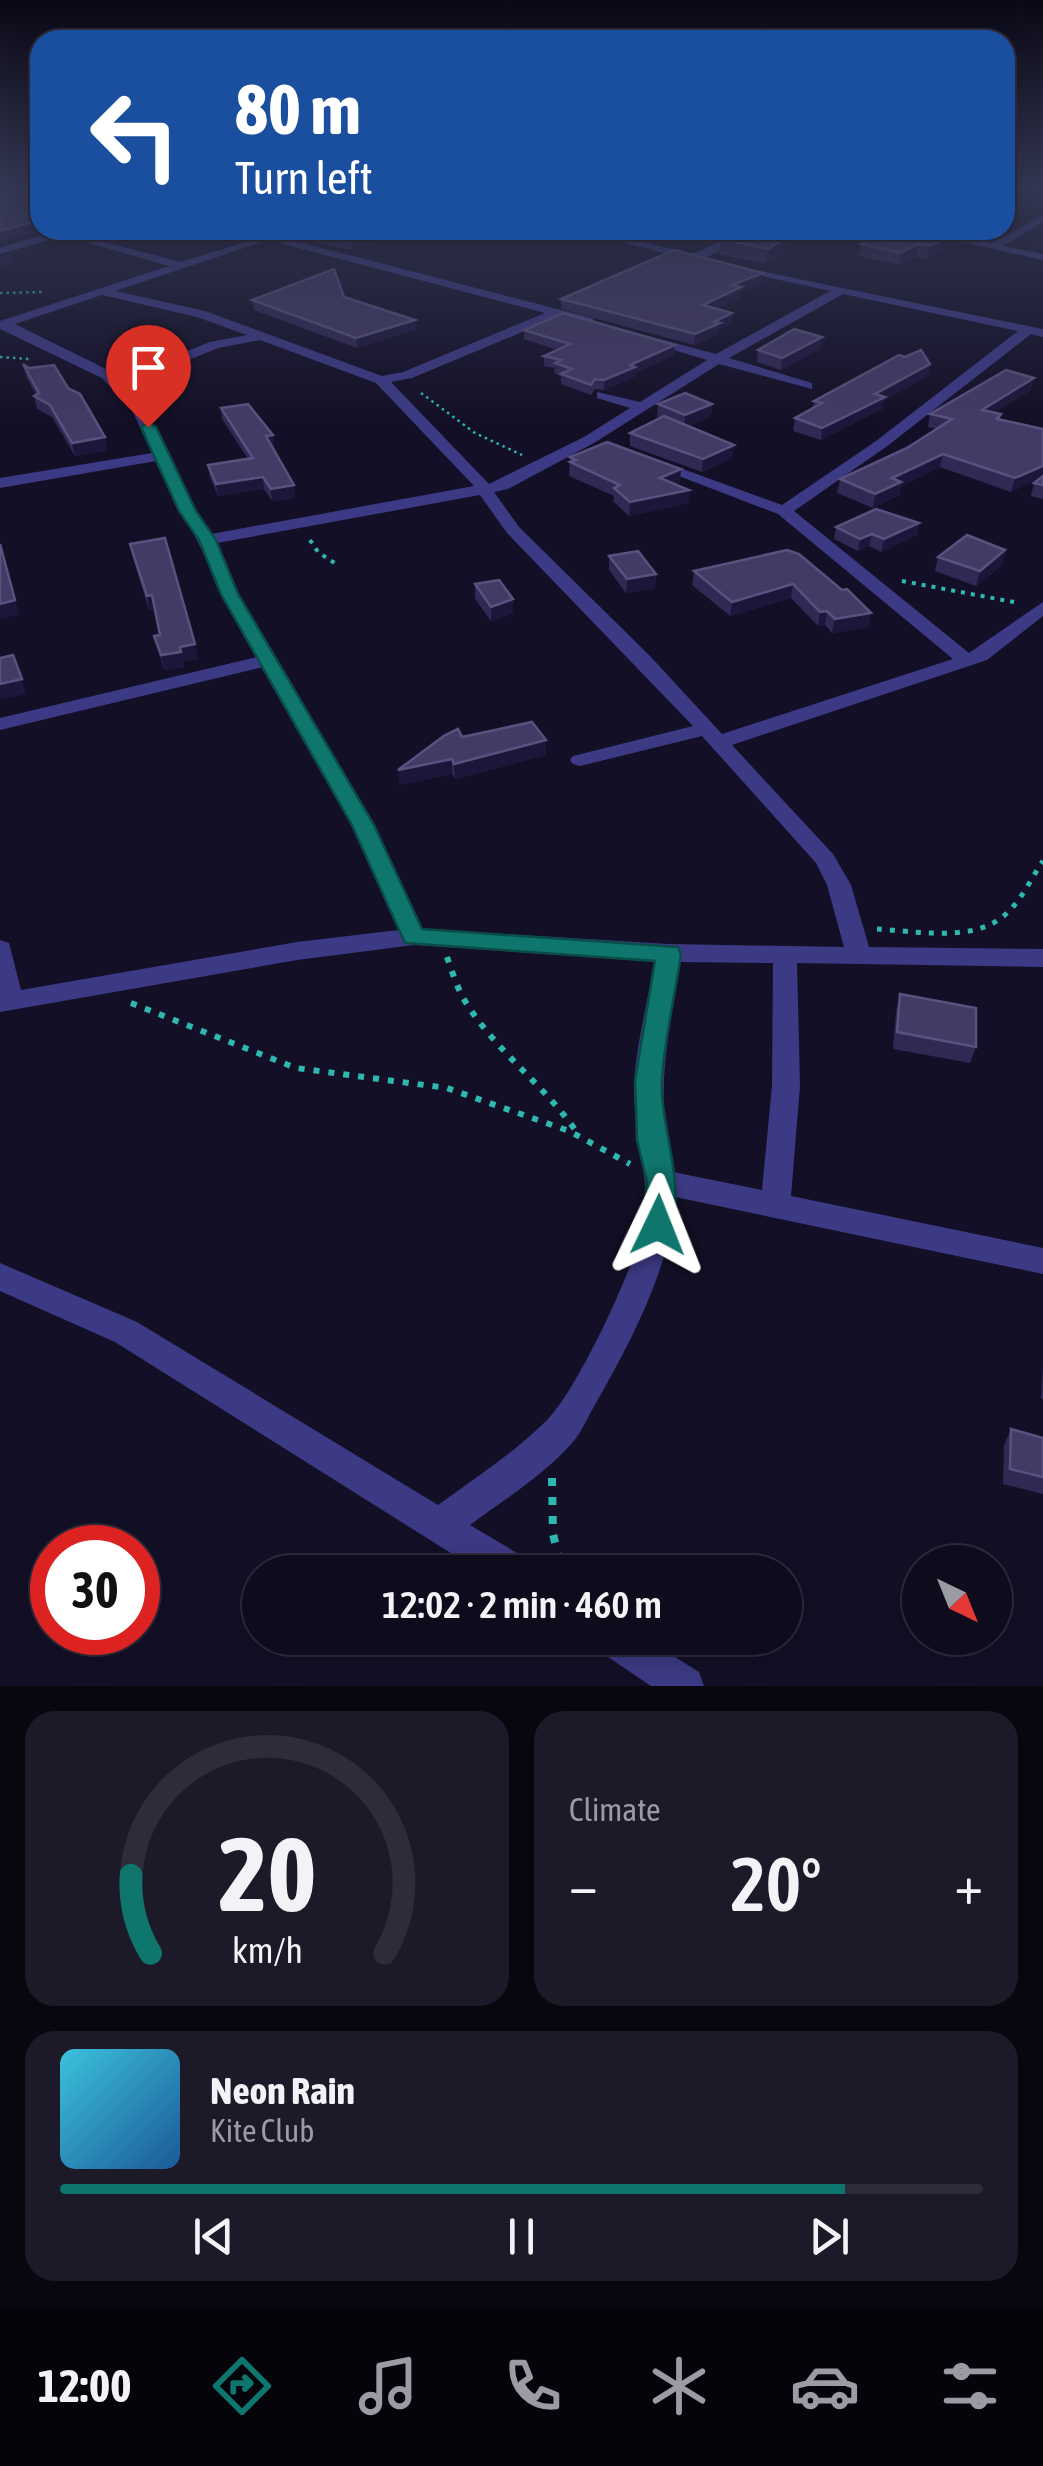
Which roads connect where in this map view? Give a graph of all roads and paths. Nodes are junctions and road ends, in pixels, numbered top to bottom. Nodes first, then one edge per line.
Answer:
1 (174, 264) edge
2 (183, 264) edge
3 (370, 264) edge
4 (719, 264) edge
5 (179, 265) junction
6 (842, 290) junction
7 (100, 291) junction
8 (556, 312) junction
9 (2, 325) edge
10 (610, 327) edge
11 (1036, 332) edge
12 (264, 335) junction
13 (638, 335) edge
14 (718, 359) junction
15 (113, 380) junction
16 (382, 380) junction
17 (807, 386) dead end
18 (602, 395) dead end
19 (642, 406) junction
20 (589, 440) junction
21 (607, 446) edge
22 (160, 456) junction
23 (644, 460) edge
24 (549, 461) junction
25 (0, 483) edge
26 (486, 491) junction
27 (784, 511) junction
28 (305, 522) junction
29 (207, 540) junction
30 (336, 564) dead end
31 (862, 574) junction
32 (1042, 608) edge
33 (266, 660) junction
34 (968, 661) junction
35 (0, 724) edge
36 (713, 735) junction
37 (580, 760) dead end
38 (1043, 861) edge
39 (853, 930) junction
40 (424, 937) junction
41 (0, 950) edge
42 (669, 954) junction
43 (785, 956) junction
44 (860, 958) junction
45 (1043, 958) edge
46 (104, 984) junction
47 (5, 1002) edge
48 (578, 1135) junction
49 (661, 1182) junction
50 (775, 1208) junction
51 (1043, 1262) edge
52 (0, 1277) edge
53 (552, 1440) junction
54 (440, 1524) junction
55 (488, 1555) edge
56 (558, 1555) edge
57 (638, 1655) edge
58 (685, 1686) edge

1 - 5 street
2 - 5 street
3 - 8 street
4 - 6 street
5 - 7 street
6 - 11 street
6 - 14 street
7 - 9 street
7 - 12 street
8 - 10 street
8 - 16 street
9 - 15 street
11 - 27 street
12 - 15 street
12 - 16 street
13 - 14 street
14 - 17 street
14 - 19 street
15 - 22 street
16 - 24 path
16 - 26 street
18 - 19 street
19 - 20 street
20 - 21 street
20 - 24 street
22 - 25 street
22 - 29 street
23 - 27 street
24 - 26 street
26 - 28 street
26 - 36 street
27 - 31 street
28 - 29 street
28 - 30 path
29 - 33 street
31 - 32 path
31 - 34 street
32 - 34 street
33 - 35 street
33 - 40 street
34 - 36 street
36 - 37 street
36 - 39 street
38 - 39 path
39 - 44 street
40 - 42 street
40 - 46 street
40 - 48 path
41 - 47 street
42 - 43 street
42 - 49 street
43 - 44 street
43 - 50 street
44 - 45 street
46 - 47 street
46 - 48 path
48 - 49 path
49 - 50 street
49 - 53 street
50 - 51 street
52 - 54 street
53 - 54 street
53 - 56 path
54 - 55 street
57 - 58 street

